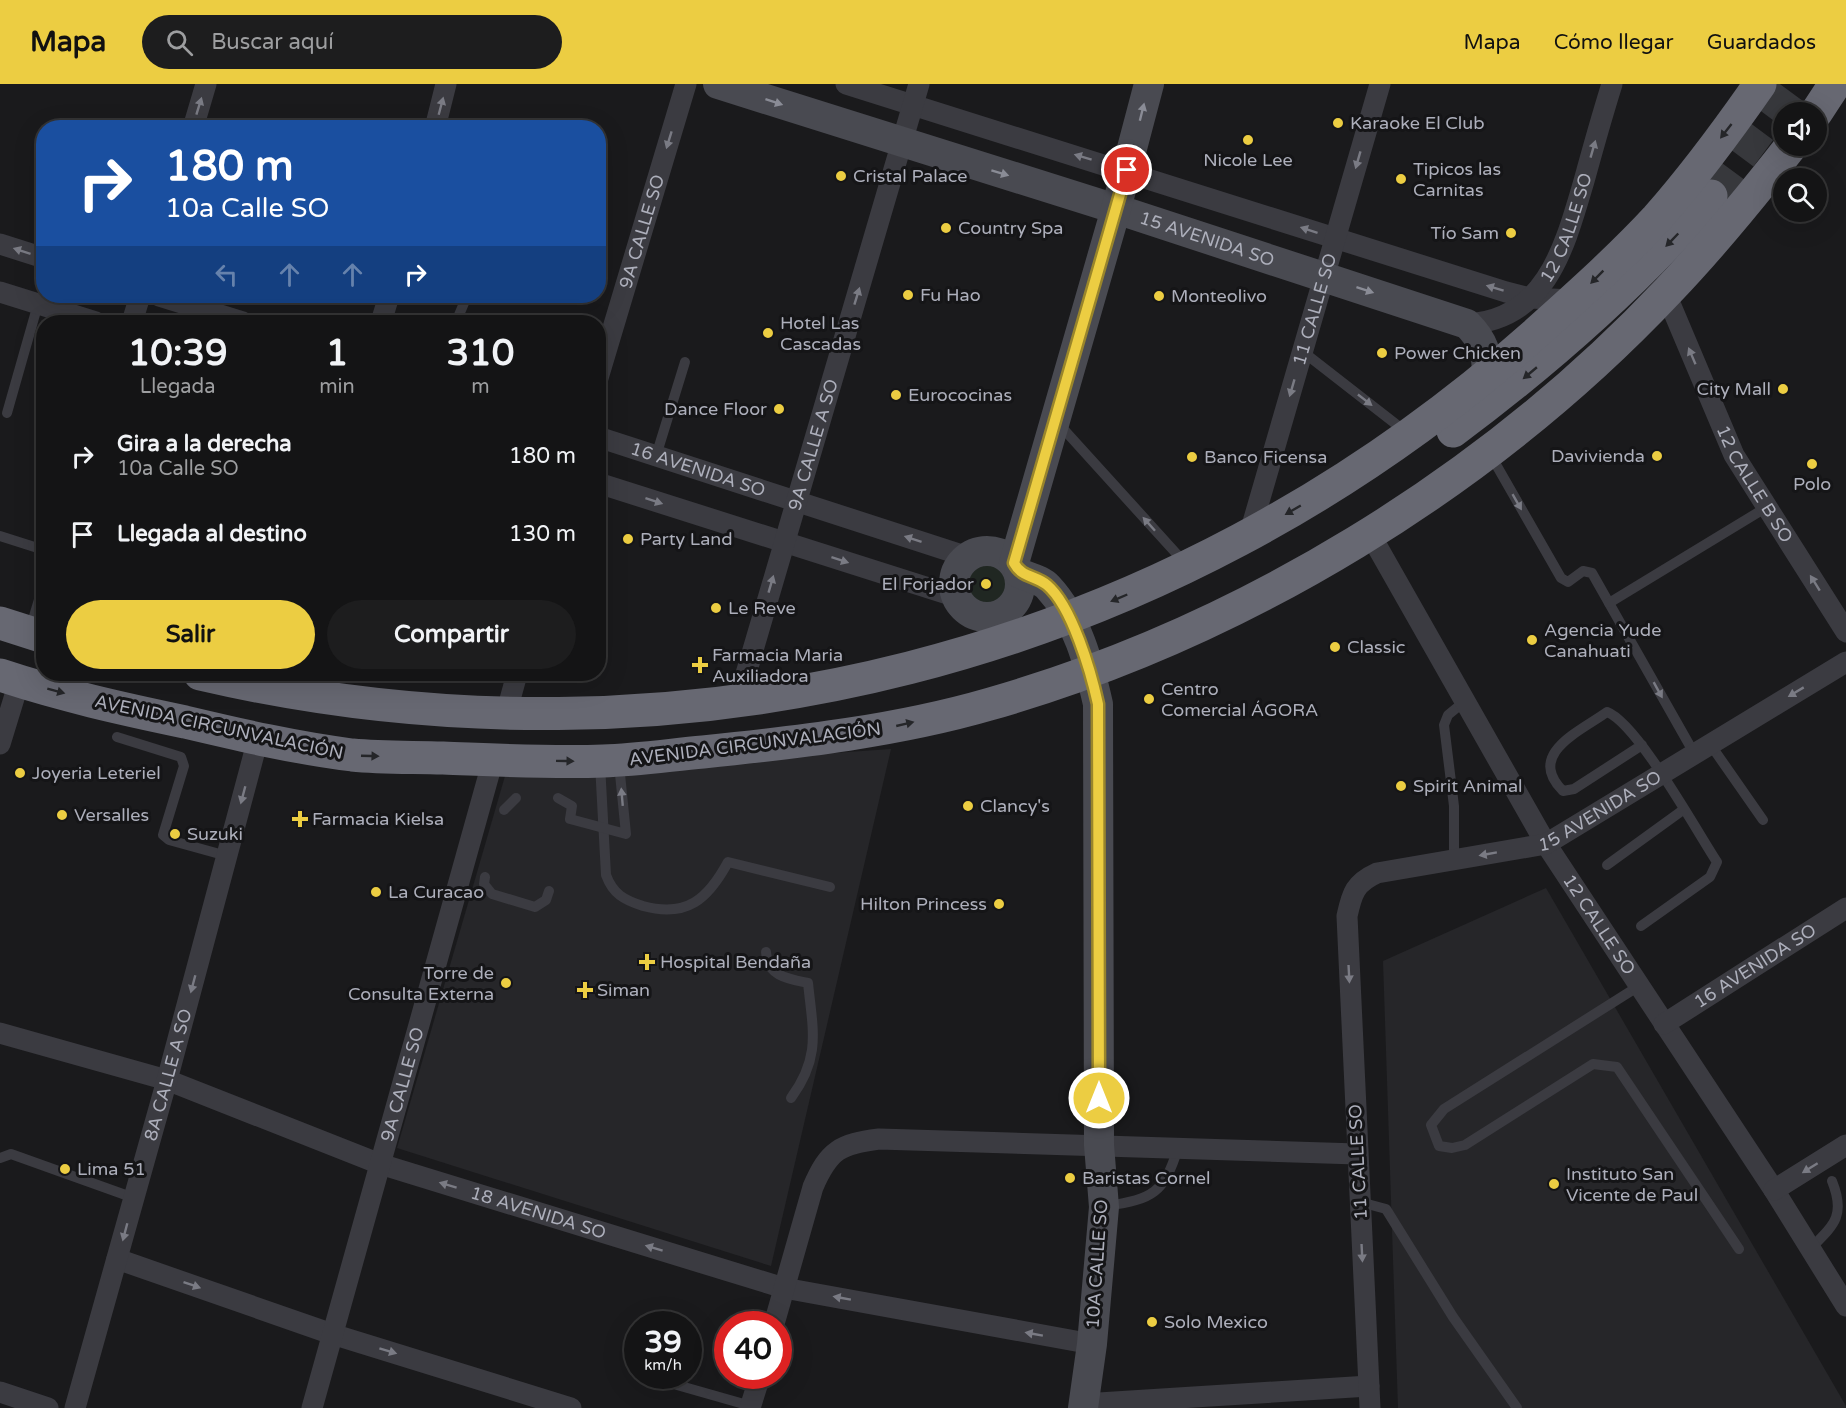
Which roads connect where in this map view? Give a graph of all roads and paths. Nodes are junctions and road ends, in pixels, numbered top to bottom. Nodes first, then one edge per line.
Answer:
1 (206, 84) edge
2 (447, 84) edge
3 (686, 84) edge
4 (718, 84) edge
5 (846, 84) edge
6 (919, 84) edge
7 (1149, 84) edge
8 (1380, 84) edge
9 (1612, 84) edge
10 (1760, 84) edge
11 (1835, 84) edge
12 (1823, 102) edge
13 (913, 105) junction
14 (195, 120) edge
15 (437, 120) edge
16 (903, 143) junction
17 (1783, 156) edge
18 (1127, 170) junction
19 (1711, 196) tunnel mouth
20 (1116, 209) junction
21 (1335, 238) junction
22 (0, 244) edge
23 (36, 255) edge
24 (1324, 277) junction
25 (0, 292) edge
26 (1666, 294) junction
27 (1530, 298) junction
28 (1573, 300) junction
29 (182, 303) edge
30 (38, 304) junction
31 (73, 315) edge
32 (220, 315) edge
33 (1467, 324) junction
34 (606, 351) edge
35 (1302, 351) junction
36 (685, 362) dead end
37 (1486, 377) junction
38 (7, 413) dead end
39 (1055, 420) junction
40 (1410, 435) junction
41 (606, 440) edge
42 (1488, 451) junction
43 (656, 456) junction
44 (1336, 485) junction
45 (606, 486) edge
46 (795, 501) junction
47 (1767, 507) junction
48 (1370, 534) junction
49 (0, 536) edge
50 (1249, 536) junction
51 (783, 542) junction
52 (36, 547) edge
53 (968, 557) junction
54 (1189, 567) junction
55 (1016, 568) junction
56 (957, 597) junction
57 (1609, 603) junction
58 (1070, 619) junction
59 (0, 623) edge
60 (997, 630) junction
61 (1846, 632) edge
62 (36, 635) edge
63 (1846, 662) edge
64 (1090, 671) junction
65 (10, 679) edge
66 (515, 681) edge
67 (274, 682) edge
68 (738, 701) junction
69 (1465, 701) junction
70 (506, 714) junction
71 (578, 714) junction
72 (119, 723) junction
73 (258, 738) junction
74 (0, 744) edge
75 (1642, 745) junction
76 (1702, 748) junction
77 (493, 760) junction
78 (609, 761) junction
79 (1662, 775) junction
80 (516, 798) dead end
81 (558, 798) dead end
82 (504, 810) dead end
83 (1683, 810) junction
84 (1763, 820) dead end
85 (605, 828) junction
86 (1546, 844) junction
87 (227, 856) junction
88 (1454, 860) junction
89 (1607, 865) dead end
90 (485, 877) dead end
91 (830, 887) dead end
92 (549, 891) dead end
93 (1846, 908) edge
94 (1347, 916) joint
95 (1641, 926) dead end
96 (766, 952) dead end
97 (1639, 986) junction
98 (1664, 1024) junction
99 (0, 1033) edge
100 (167, 1080) junction
101 (790, 1098) dead end
102 (1099, 1145) junction
103 (1846, 1145) edge
104 (1179, 1148) junction
105 (1358, 1154) junction
106 (0, 1158) edge
107 (380, 1164) junction
108 (1832, 1182) dead end
109 (1774, 1190) junction
110 (134, 1198) junction
111 (1360, 1202) junction
112 (1104, 1207) junction
113 (1739, 1249) dead end
114 (1810, 1249) junction
115 (117, 1259) junction
116 (784, 1288) junction
117 (1846, 1306) edge
118 (778, 1311) edge
119 (332, 1334) junction
120 (1092, 1344) junction
121 (1369, 1386) junction
122 (690, 1389) edge
123 (756, 1389) edge
124 (0, 1392) edge
125 (1083, 1406) edge
126 (751, 1407) edge
127 (48, 1408) edge
128 (75, 1408) edge
129 (312, 1408) edge
130 (571, 1408) edge
131 (1370, 1408) edge
132 (1517, 1408) edge

14 -> 1 street
15 -> 2 street
3 -> 34 street, 9A CALLE SO
4 -> 16 street, 15 AVENIDA SO
5 - 13 street
6 - 13 street, 9A CALLE A SO
18 -> 7 street
8 -> 21 street, 11 CALLE SO
27 -> 9 street, 12 CALLE SO
10 -> 28 highway
11 - 12 highway
13 - 16 street, 9A CALLE A SO
18 -> 13 street
16 -> 20 street, 15 AVENIDA SO
46 -> 16 street, 9A CALLE A SO
17 - 26 highway, AVENIDA CIRCUNVALACIÓN
18 - 20 street
21 -> 18 street
19 -> 44 highway
20 - 24 street, 15 AVENIDA SO
20 - 39 street
21 - 24 street, 11 CALLE SO
27 -> 21 street
23 -> 22 street
24 -> 33 street, 15 AVENIDA SO
24 - 35 street, 11 CALLE SO
25 - 30 street
26 - 42 highway, AVENIDA CIRCUNVALACIÓN
47 -> 26 street, 12 CALLE B SO
27 - 28 street
27 - 33 street, 12 CALLE SO
28 - 37 highway
29 - 32 street
30 - 31 street
30 - 38 lane
33 - 37 street
35 -> 40 lane
35 -> 50 street, 11 CALLE SO
36 - 43 lane
37 - 40 highway
54 -> 39 lane
39 - 55 street
40 - 44 highway
41 - 43 street, 16 AVENIDA SO
42 - 48 highway, AVENIDA CIRCUNVALACIÓN
42 -> 57 lane
43 - 46 street, 16 AVENIDA SO
44 -> 50 highway
45 -> 51 street
46 - 51 street, 9A CALLE A SO
53 -> 46 street, 16 AVENIDA SO
47 - 57 lane
61 -> 47 street, 12 CALLE B SO
48 - 64 highway, AVENIDA CIRCUNVALACIÓN
48 - 69 street, 12 CALLE SO
49 - 52 lane
50 - 54 highway
51 -> 56 street
68 -> 51 street, 9A CALLE A SO
53 - 55 street
53 - 56 street
54 -> 58 highway
55 - 58 street, 10A CALLE SO
55 - 60 street
56 - 60 street
57 -> 76 lane
58 - 60 highway
58 - 64 street, 10A CALLE SO
59 - 62 highway
60 - 68 highway
63 -> 76 street, 15 AVENIDA SO
78 -> 64 highway, AVENIDA CIRCUNVALACIÓN
64 - 102 street, 10A CALLE SO
65 -> 72 highway, AVENIDA CIRCUNVALACIÓN
65 - 74 street
66 - 70 street
67 - 70 highway
67 - 72 highway
68 - 71 highway
69 - 86 street, 12 CALLE SO
69 - 88 lane
70 - 71 highway
71 - 77 highway
72 - 73 highway, AVENIDA CIRCUNVALACIÓN
72 - 87 lane
73 -> 77 highway, AVENIDA CIRCUNVALACIÓN
73 -> 87 street, 8A CALLE A SO
75 - 75 lane
75 - 79 lane
76 - 79 street, 15 AVENIDA SO
76 - 84 lane
77 -> 78 highway, AVENIDA CIRCUNVALACIÓN
77 - 107 street, 9A CALLE SO
78 - 85 lane
85 -> 78 lane
79 - 83 lane
79 - 86 street, 15 AVENIDA SO
80 - 82 lane
81 - 85 lane
83 - 89 lane
83 - 95 lane
85 - 91 lane
86 -> 88 street, 15 AVENIDA SO
86 - 97 street, 12 CALLE SO
87 -> 100 street, 8A CALLE A SO
88 - 94 street, 15 AVENIDA SO
90 - 92 lane
93 - 98 street, 16 AVENIDA SO
94 -> 105 street, 11 CALLE SO
96 - 101 lane
97 - 98 street, 12 CALLE SO
97 - 113 lane
98 - 109 street, 12 CALLE SO
99 - 100 street, 18 AVENIDA SO
100 - 107 street, 18 AVENIDA SO
100 - 110 street, 8A CALLE A SO
102 - 104 street
102 - 112 street, 10A CALLE SO
102 - 116 street
103 -> 109 street
104 - 105 street
104 - 112 lane
105 - 111 street, 11 CALLE SO
106 - 110 lane
116 -> 107 street, 18 AVENIDA SO
107 - 119 street, 9A CALLE SO
108 - 114 lane
109 - 114 street, 12 CALLE SO
110 -> 115 street, 8A CALLE A SO
111 -> 121 street, 11 CALLE SO
111 - 132 lane
112 - 120 street, 10A CALLE SO
114 - 117 street, 12 CALLE SO
115 -> 119 street
115 - 128 street, 8A CALLE A SO
116 - 118 street
120 -> 116 street, 18 AVENIDA SO
119 - 129 street, 9A CALLE SO
119 -> 130 street
120 - 125 street, 10A CALLE SO
121 - 125 street
121 - 131 street, 11 CALLE SO
122 - 126 lane
123 - 126 street
124 - 127 street

